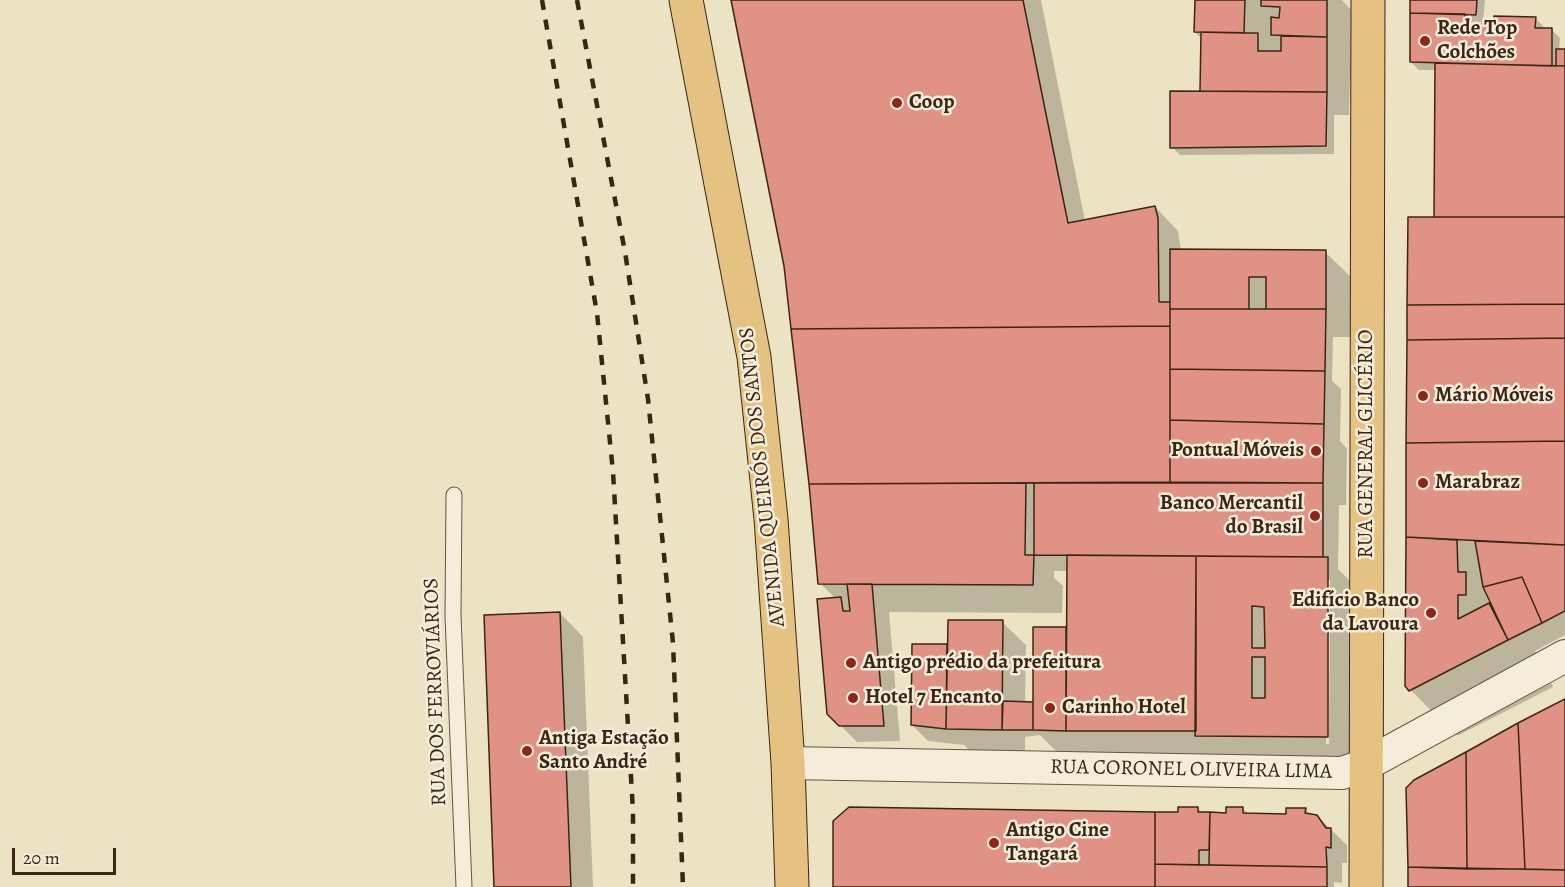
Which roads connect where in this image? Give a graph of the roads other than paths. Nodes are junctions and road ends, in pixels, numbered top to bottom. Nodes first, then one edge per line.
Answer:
1 (686, 0) edge
2 (1368, 0) edge
3 (454, 495) dead end
4 (1565, 656) edge
5 (788, 763) junction
6 (1365, 765) junction
7 (464, 887) edge
8 (792, 887) edge
9 (1366, 887) edge

1 - 5 main road, AVENIDA QUEIRÓS DOS SANTOS
2 - 6 main road, RUA GENERAL GLICÉRIO
3 - 7 lane, RUA DOS FERROVIÁRIOS
4 - 6 street, RUA CORONEL OLIVEIRA LIMA
5 - 6 street, RUA CORONEL OLIVEIRA LIMA
5 - 8 main road, AVENIDA QUEIRÓS DOS SANTOS
6 - 9 main road, RUA GENERAL GLICÉRIO

